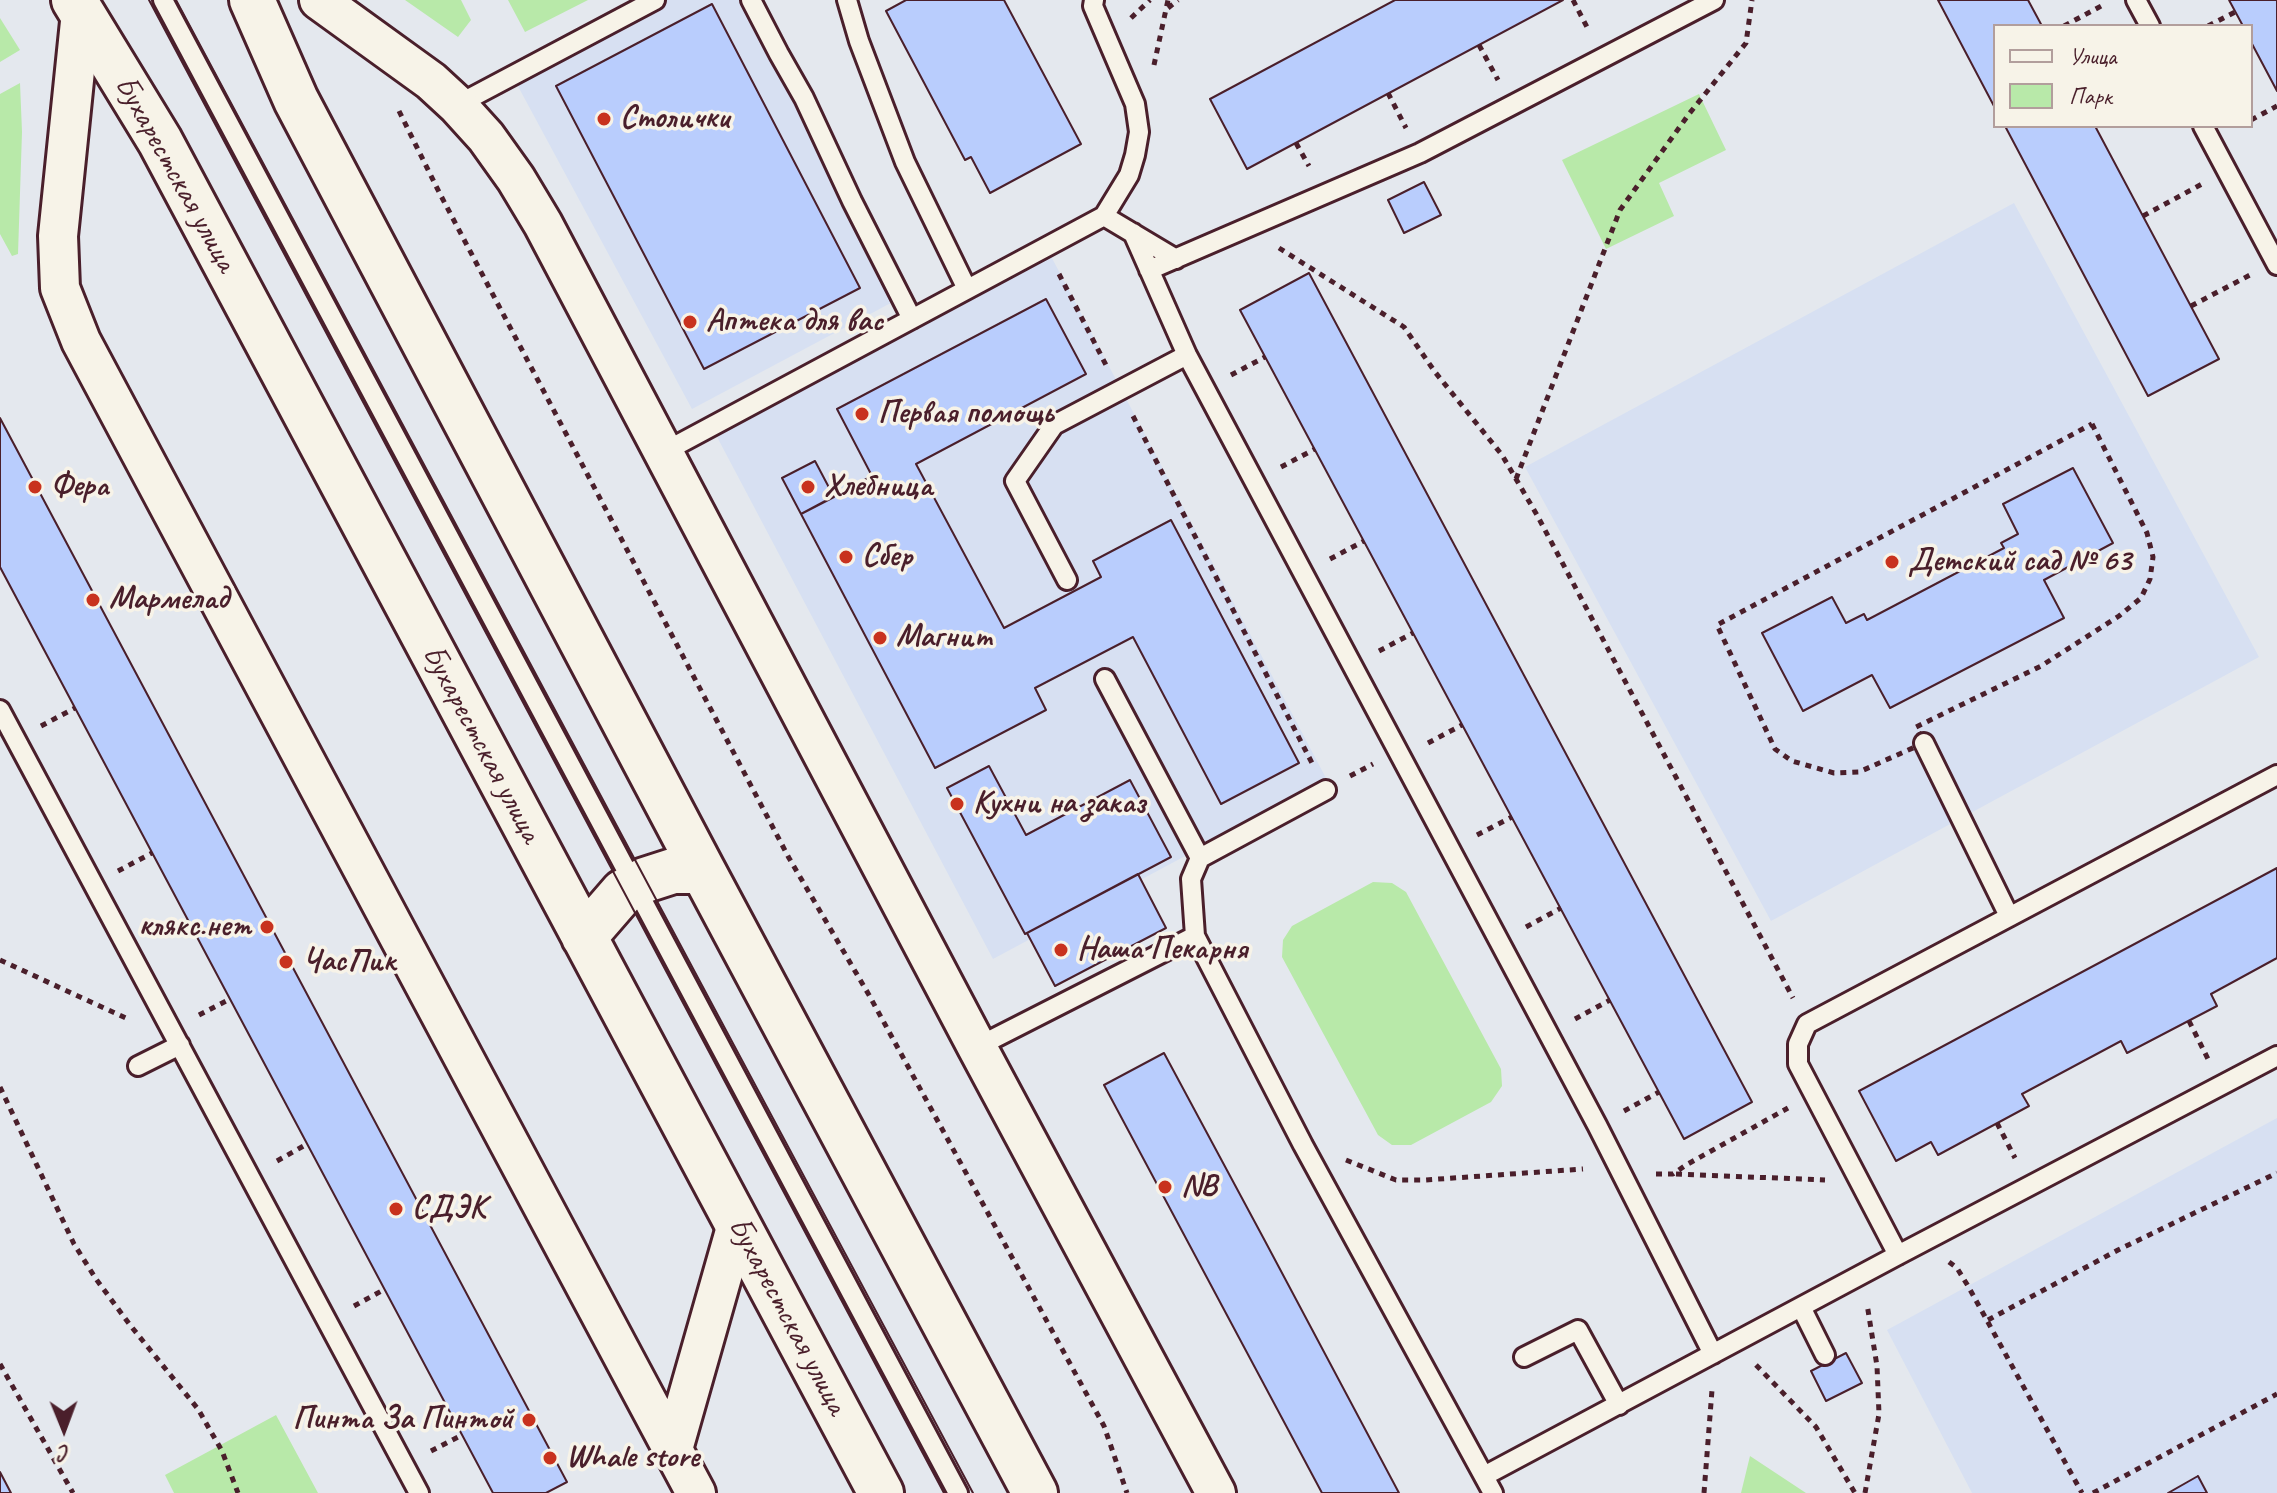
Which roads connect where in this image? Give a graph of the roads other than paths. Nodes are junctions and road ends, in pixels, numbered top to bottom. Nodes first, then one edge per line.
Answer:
1 (163, 0) edge
2 (252, 0) edge
3 (319, 0) edge
4 (655, 0) edge
5 (751, 0) edge
6 (847, 0) edge
7 (1094, 0) edge
8 (1714, 0) edge
9 (2136, 0) edge
10 (78, 6) edge
11 (2149, 24) edge
12 (457, 105) junction
13 (2204, 128) edge
14 (1104, 216) junction
15 (1133, 233) junction
16 (1176, 259) junction
17 (2276, 263) edge
18 (1149, 270) junction
19 (967, 289) junction
20 (912, 319) junction
21 (1187, 355) junction
22 (662, 453) junction
23 (1067, 580) dead end
24 (1105, 679) dead end
25 (0, 710) edge
26 (1924, 743) road end
27 (2277, 775) edge
28 (1326, 790) road end
29 (1200, 858) junction
30 (703, 871) junction
31 (635, 886) junction
32 (2009, 916) junction
33 (1195, 936) junction
34 (584, 937) junction
35 (180, 1045) junction
36 (977, 1047) junction
37 (2277, 1056) edge
38 (138, 1066) dead end
39 (737, 1224) junction
40 (1898, 1255) junction
41 (1801, 1307) junction
42 (1713, 1354) junction
43 (1825, 1355) dead end
44 (1524, 1357) dead end
45 (1619, 1405) junction
46 (673, 1449) junction
47 (1489, 1484) edge
48 (419, 1493) edge
49 (696, 1493) edge
50 (881, 1493) edge
51 (958, 1493) edge
52 (1035, 1493) edge
53 (1216, 1493) edge

1 - 31 lane
2 - 30 main road
3 - 12 street
4 - 12 lane
5 - 20 lane
6 - 19 lane
7 - 14 lane
8 - 16 lane
9 - 11 lane
10 - 34 main road, Бухарестская улица
10 - 46 street
12 - 22 street
13 - 17 lane
14 - 15 lane
14 - 19 lane
15 - 16 lane
15 - 18 lane
16 - 18 lane
18 - 21 lane
19 - 20 lane
20 - 22 lane
21 - 23 lane
21 - 42 lane
22 - 36 street
24 - 29 lane
25 - 35 lane
26 - 32 lane
27 - 32 lane
28 - 29 lane
29 - 33 lane
30 - 31 main road
30 - 52 main road
31 - 34 main road
31 - 51 lane
32 - 40 lane
33 - 36 lane
33 - 47 lane
34 - 39 main road, Бухарестская улица
35 - 38 lane
35 - 48 lane
36 - 53 street
37 - 40 lane
39 - 46 street
39 - 50 main road, Бухарестская улица
40 - 41 lane
41 - 42 lane
41 - 43 lane
42 - 45 lane
44 - 45 lane
45 - 47 lane
46 - 49 street

